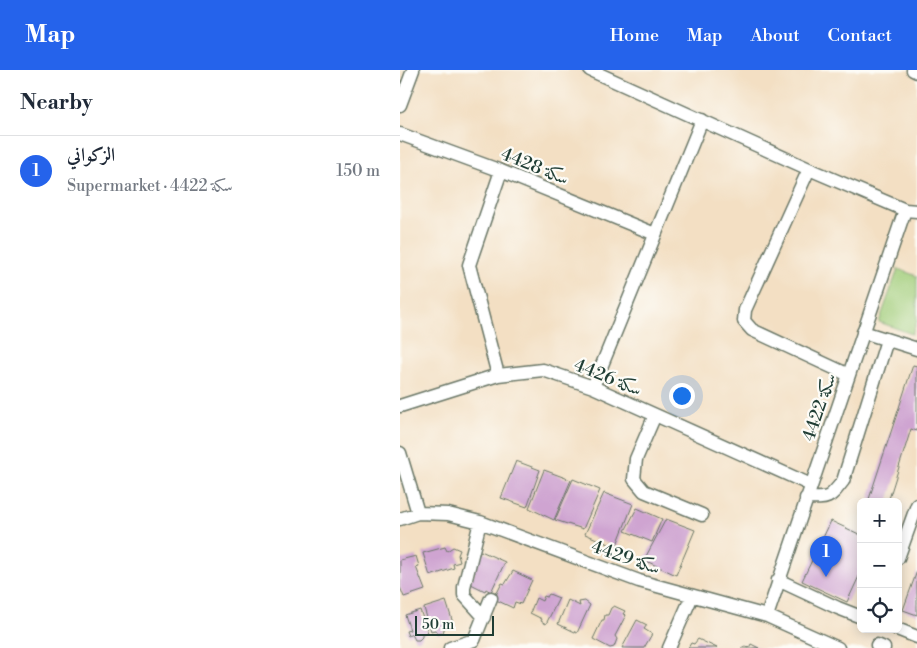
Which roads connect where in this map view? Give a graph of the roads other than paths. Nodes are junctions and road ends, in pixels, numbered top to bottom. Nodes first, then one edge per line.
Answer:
1 (414, 70) edge
2 (590, 70) edge
3 (913, 70) edge
4 (917, 72) edge
5 (400, 105) edge
6 (702, 120) junction
7 (400, 134) edge
8 (809, 169) junction
9 (502, 170) junction
10 (911, 210) edge
11 (655, 234) junction
12 (863, 332) junction
13 (887, 340) junction
14 (917, 349) edge
15 (498, 375) junction
16 (849, 375) junction
17 (593, 387) junction
18 (400, 406) edge
19 (655, 415) junction
20 (400, 453) edge
21 (811, 485) junction
22 (806, 498) junction
23 (917, 505) edge
24 (418, 513) junction
25 (702, 516) dead end
26 (400, 519) edge
27 (480, 522) junction
28 (902, 547) edge
29 (778, 580) junction
30 (692, 596) junction
31 (491, 598) dead end
32 (857, 615) edge
33 (767, 616) junction
34 (484, 617) junction
35 (902, 631) edge
36 (917, 637) edge
37 (450, 648) edge
38 (669, 648) edge
39 (838, 648) edge

1 - 5 street
2 - 6 street
3 - 4 street
6 - 8 street
6 - 11 street
7 - 9 street, سكة 4428
8 - 10 street
8 - 16 street
9 - 11 street, سكة 4428
9 - 15 street
10 - 12 street, سكة 4422
11 - 17 street
12 - 13 street
12 - 16 street, سكة 4422
13 - 14 street
13 - 22 street
15 - 17 street, سكة 4426
15 - 18 street, سكة 4426
16 - 21 street, سكة 4422
17 - 19 street, سكة 4426
19 - 21 street, سكة 4426
19 - 25 street
20 - 24 street
21 - 22 street, سكة 4422
22 - 29 street, سكة 4422
23 - 28 street
24 - 26 street, سكة 4429
24 - 27 street, سكة 4429
27 - 30 street, سكة 4429
27 - 34 street
29 - 32 street
29 - 33 street, سكة 4422
30 - 33 street, سكة 4429
30 - 38 street
31 - 34 street
33 - 39 street, سكة 4429
34 - 37 street
35 - 36 street

